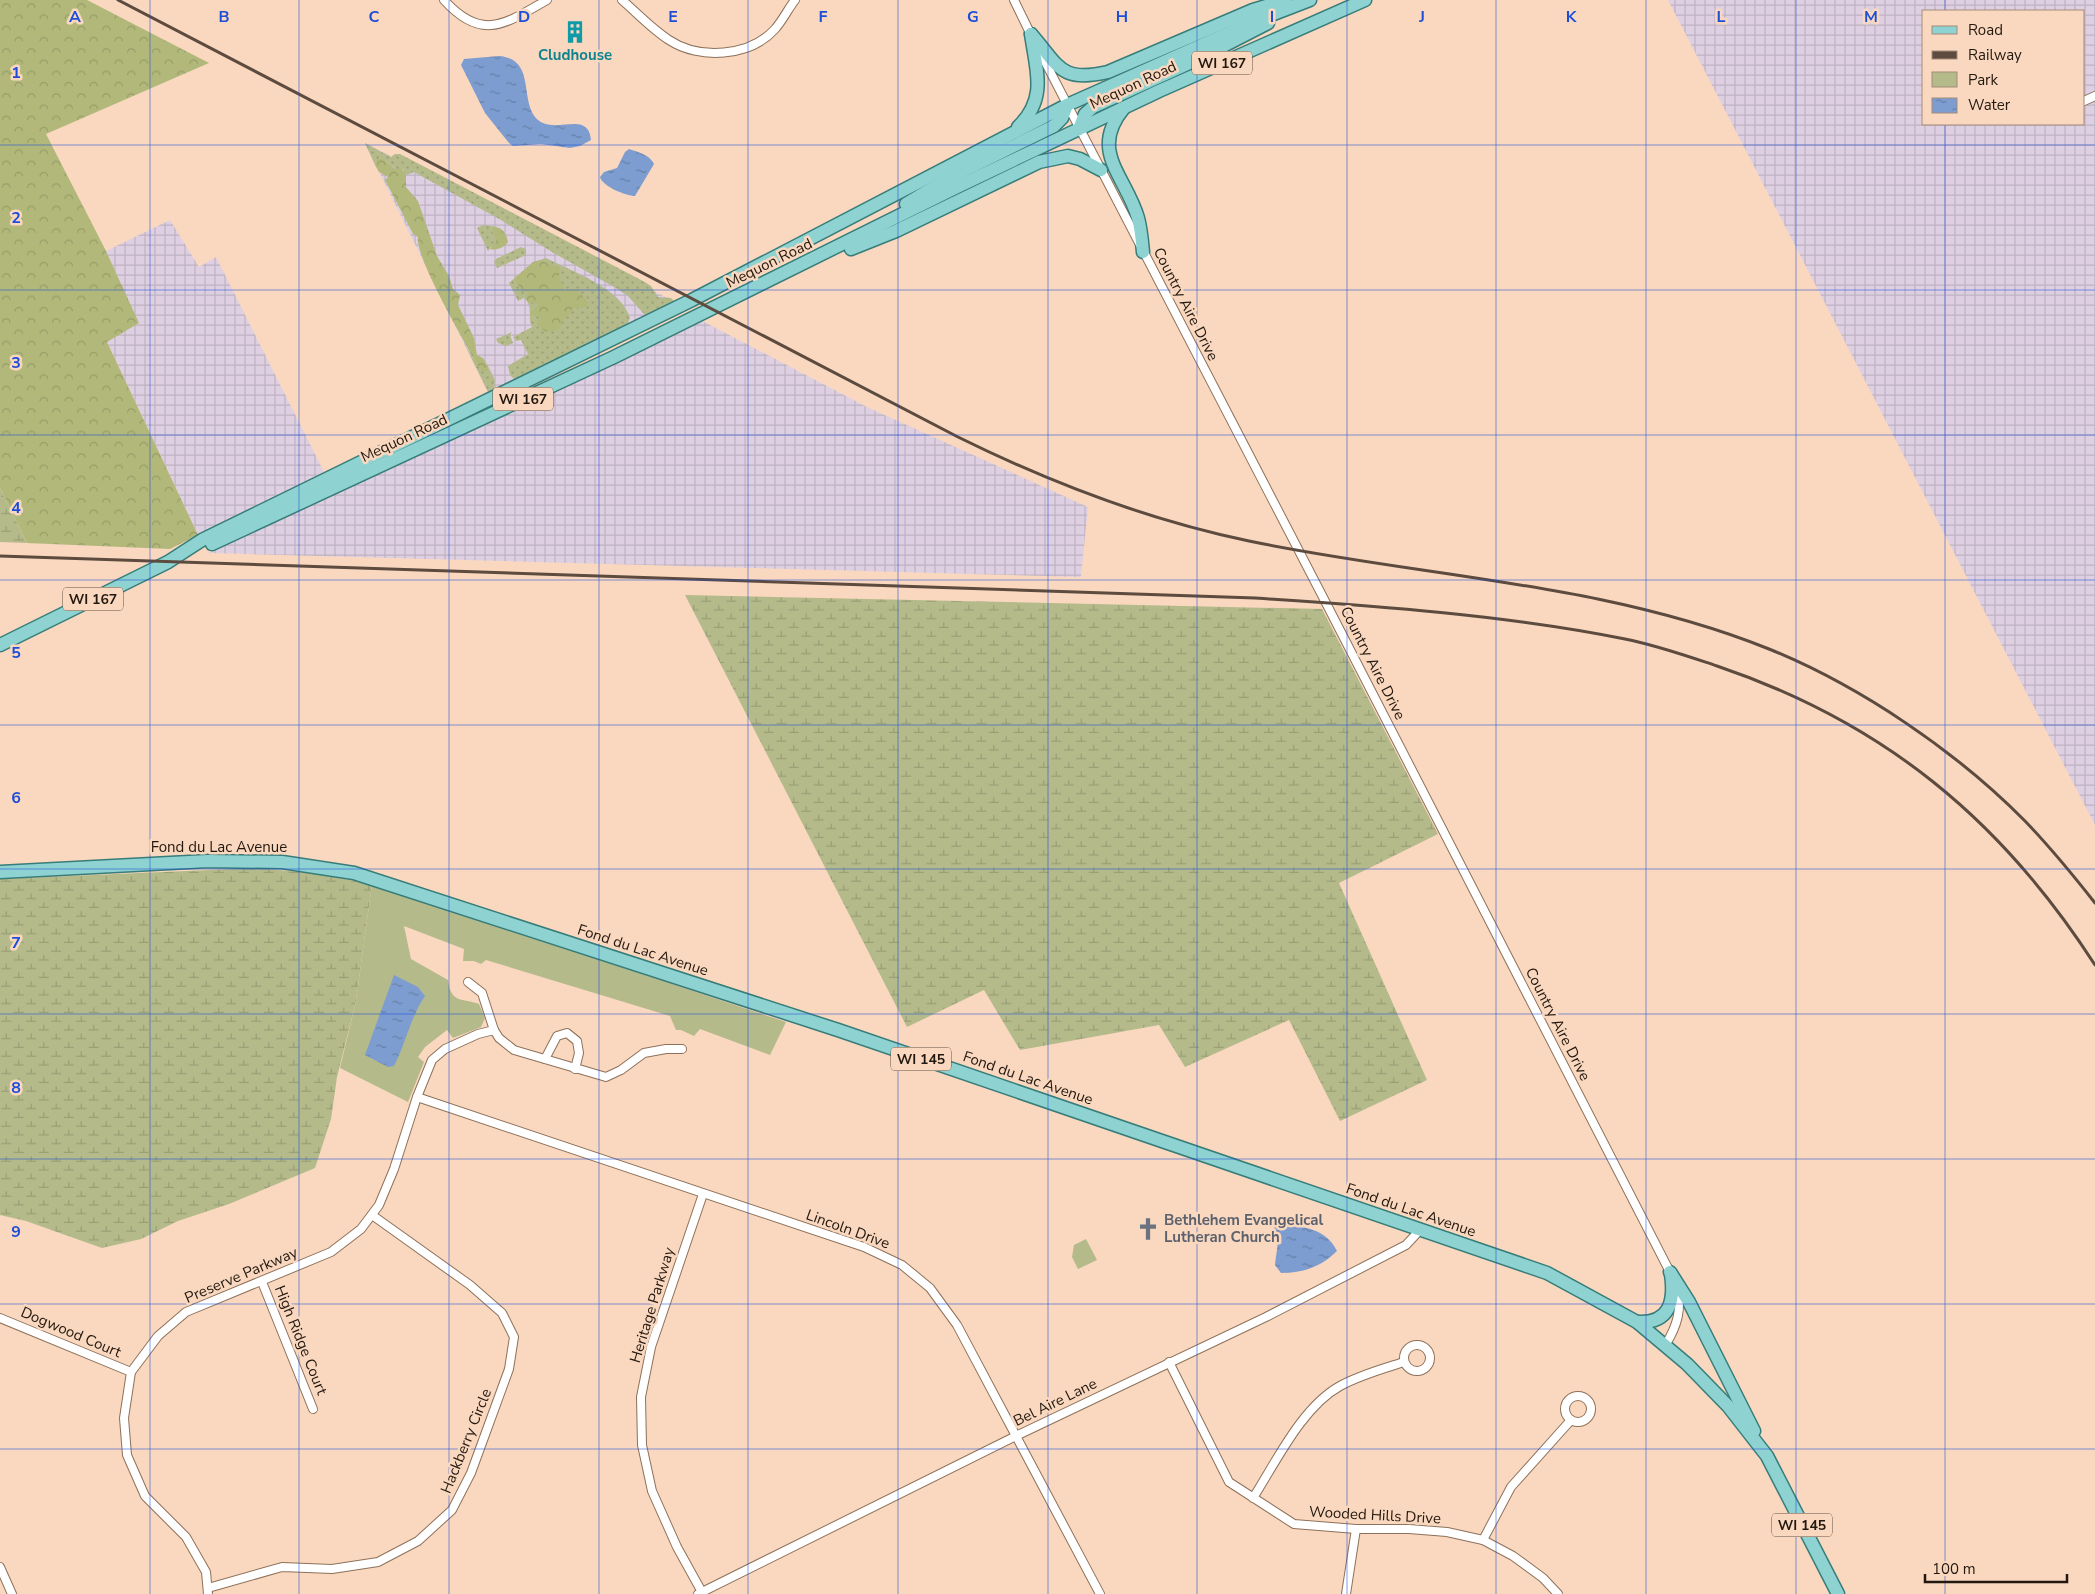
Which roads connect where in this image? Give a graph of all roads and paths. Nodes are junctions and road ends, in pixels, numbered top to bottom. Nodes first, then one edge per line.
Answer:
1 (444, 0) edge
2 (547, 0) edge
3 (622, 0) edge
4 (795, 0) edge
5 (1014, 0) edge
6 (1310, 0) edge
7 (1365, 0) edge
8 (1288, 4) edge
9 (1031, 34) junction
10 (1067, 105) junction
11 (1126, 106) junction
12 (1079, 129) junction
13 (1010, 134) junction
14 (1100, 170) junction
15 (857, 238) junction
16 (1143, 252) junction
17 (824, 254) junction
18 (186, 552) junction
19 (0, 645) edge
20 (0, 872) edge
21 (468, 982) dead end
22 (494, 1030) junction
23 (682, 1049) dead end
24 (545, 1060) junction
25 (575, 1069) junction
26 (417, 1097) junction
27 (703, 1194) junction
28 (372, 1215) junction
29 (1420, 1230) junction
30 (1670, 1272) junction
31 (262, 1282) junction
32 (0, 1318) edge
33 (1637, 1322) junction
34 (1666, 1344) junction
35 (1169, 1362) junction
36 (1404, 1362) dead end
37 (131, 1372) junction
38 (313, 1409) dead end
39 (1571, 1420) dead end
40 (1016, 1436) junction
41 (1767, 1456) junction
42 (1253, 1498) junction
43 (1356, 1529) junction
44 (1483, 1540) junction
45 (0, 1567) edge
46 (208, 1591) edge
47 (701, 1593) edge
48 (12, 1594) edge
49 (1100, 1594) edge
50 (1346, 1594) edge
51 (1558, 1594) edge
52 (1838, 1594) edge

1 - 2 street
3 - 4 street
5 - 9 street, Country Aire Drive
6 - 8 main road, Mequon Road / WI 167
7 - 11 main road, Mequon Road / WI 167
8 - 9 main road
8 - 10 main road, Mequon Road / WI 167
8 - 12 main road
9 - 10 street, Country Aire Drive
9 - 13 main road
10 - 12 street, Country Aire Drive
10 - 13 main road, Mequon Road / WI 167
10 - 15 main road
11 - 12 main road, Mequon Road / WI 167
11 - 16 main road
12 - 14 street, Country Aire Drive
12 - 15 main road, Mequon Road / WI 167
13 - 18 main road, Mequon Road / WI 167
14 - 16 street, Country Aire Drive
14 - 17 main road
15 - 17 main road, Mequon Road / WI 167
16 - 30 street, Country Aire Drive
17 - 18 main road, Mequon Road / WI 167
18 - 19 main road, Mequon Road / WI 167
20 - 29 main road, Fond du Lac Avenue / WI 145
21 - 22 street
22 - 24 street
22 - 26 street, Preserve Parkway
23 - 25 street
24 - 25 street
24 - 25 street
26 - 27 street, Lincoln Drive
26 - 28 street, Preserve Parkway
27 - 40 street, Lincoln Drive
27 - 47 street, Heritage Parkway
28 - 31 street, Preserve Parkway
28 - 46 street, Hackberry Circle
29 - 33 main road, Fond du Lac Avenue / WI 145
29 - 35 street, Bel Aire Lane
30 - 33 main road
30 - 34 street, Country Aire Drive
30 - 41 main road
31 - 37 street, Preserve Parkway
31 - 38 street, High Ridge Court
32 - 37 street, Dogwood Court
33 - 34 main road, Fond du Lac Avenue / WI 145
34 - 41 main road, Fond du Lac Avenue / WI 145
35 - 40 street, Bel Aire Lane
35 - 42 street, Wooded Hills Drive
36 - 42 street
37 - 46 street, Preserve Parkway
39 - 44 street
40 - 47 street, Bel Aire Lane
40 - 49 street, Lincoln Drive
41 - 52 main road, Fond du Lac Avenue / WI 145
42 - 43 street, Wooded Hills Drive
43 - 44 street, Wooded Hills Drive
43 - 50 street
44 - 51 street, Wooded Hills Drive
45 - 48 street

